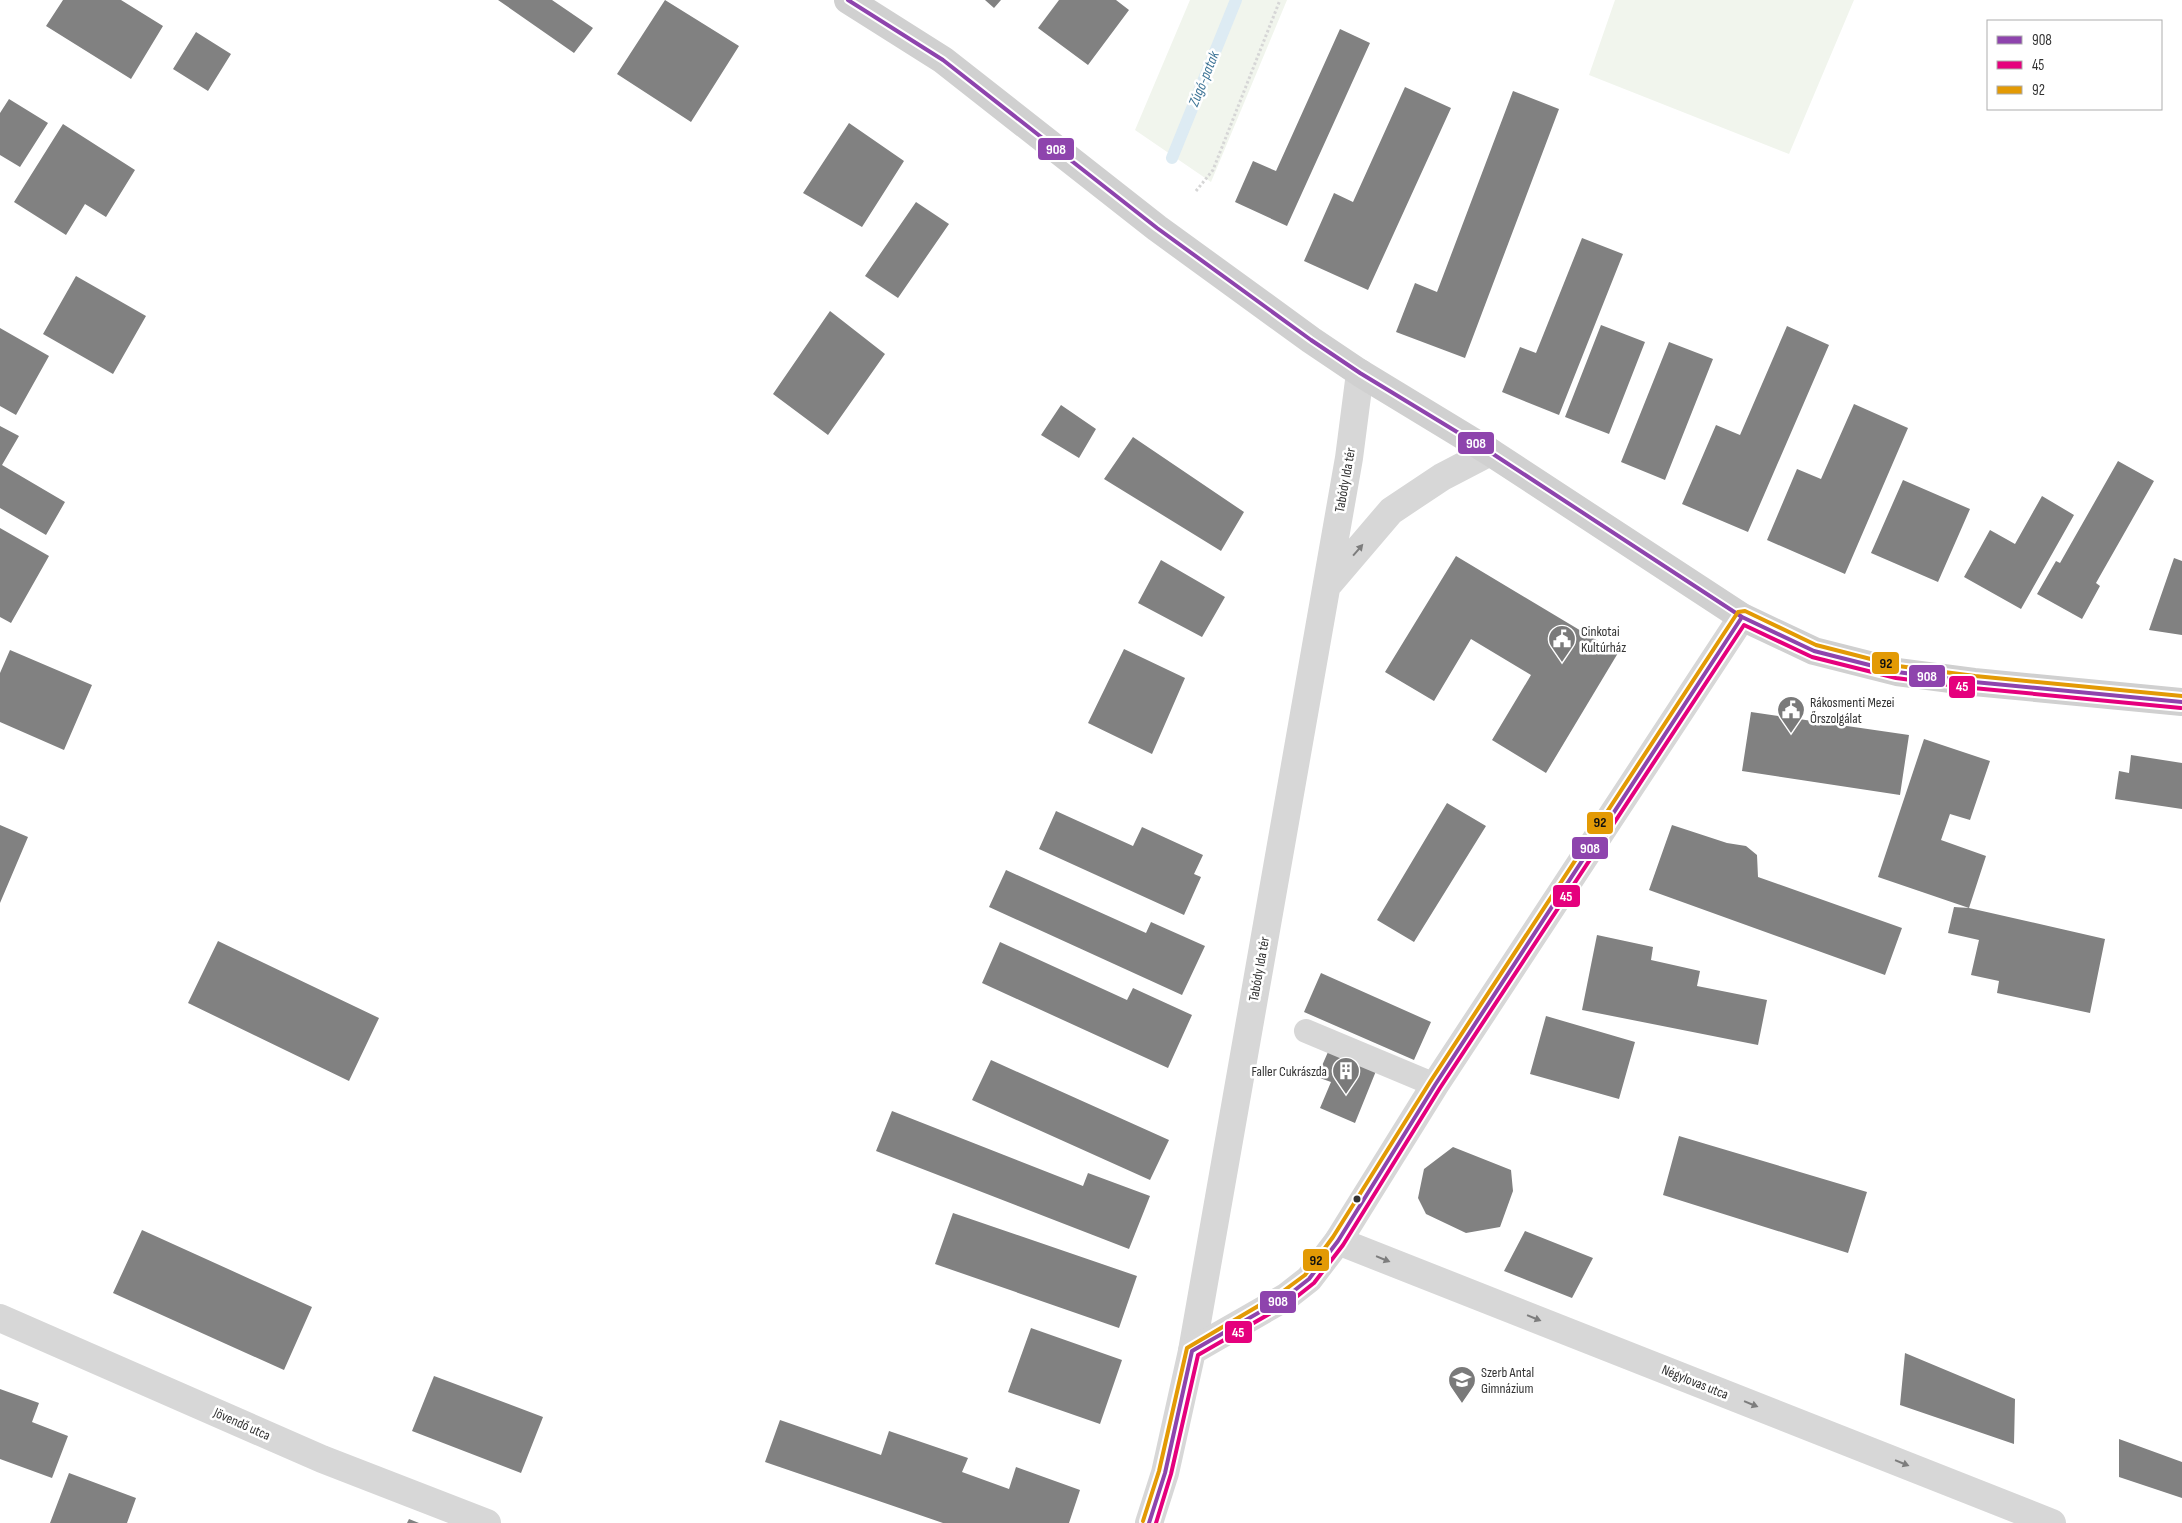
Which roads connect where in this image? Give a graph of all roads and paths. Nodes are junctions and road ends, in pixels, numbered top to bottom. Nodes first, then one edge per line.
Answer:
1 (848, 0) edge
2 (1280, 0) edge
3 (1196, 191) dead end
4 (1360, 373) junction
5 (1490, 452) junction
6 (1326, 587) junction
7 (1742, 617) junction
8 (2182, 702) edge
9 (1306, 1031) dead end
10 (1435, 1085) junction
11 (1338, 1241) junction
12 (0, 1318) edge
13 (1192, 1351) junction
14 (487, 1523) edge
15 (1148, 1523) edge
16 (2052, 1523) edge

1 - 4 main road
2 - 3 path
4 - 5 main road
4 - 6 street, Tabódy Ida tér
6 -> 5 street
5 - 7 main road
6 - 13 street, Tabódy Ida tér
7 - 8 main road
7 - 10 street
9 - 10 lane
10 - 11 street
11 - 13 street
11 -> 16 street, Négylovas utca
12 - 14 street, Jövendő utca
13 - 15 street, Tabódy Ida tér

